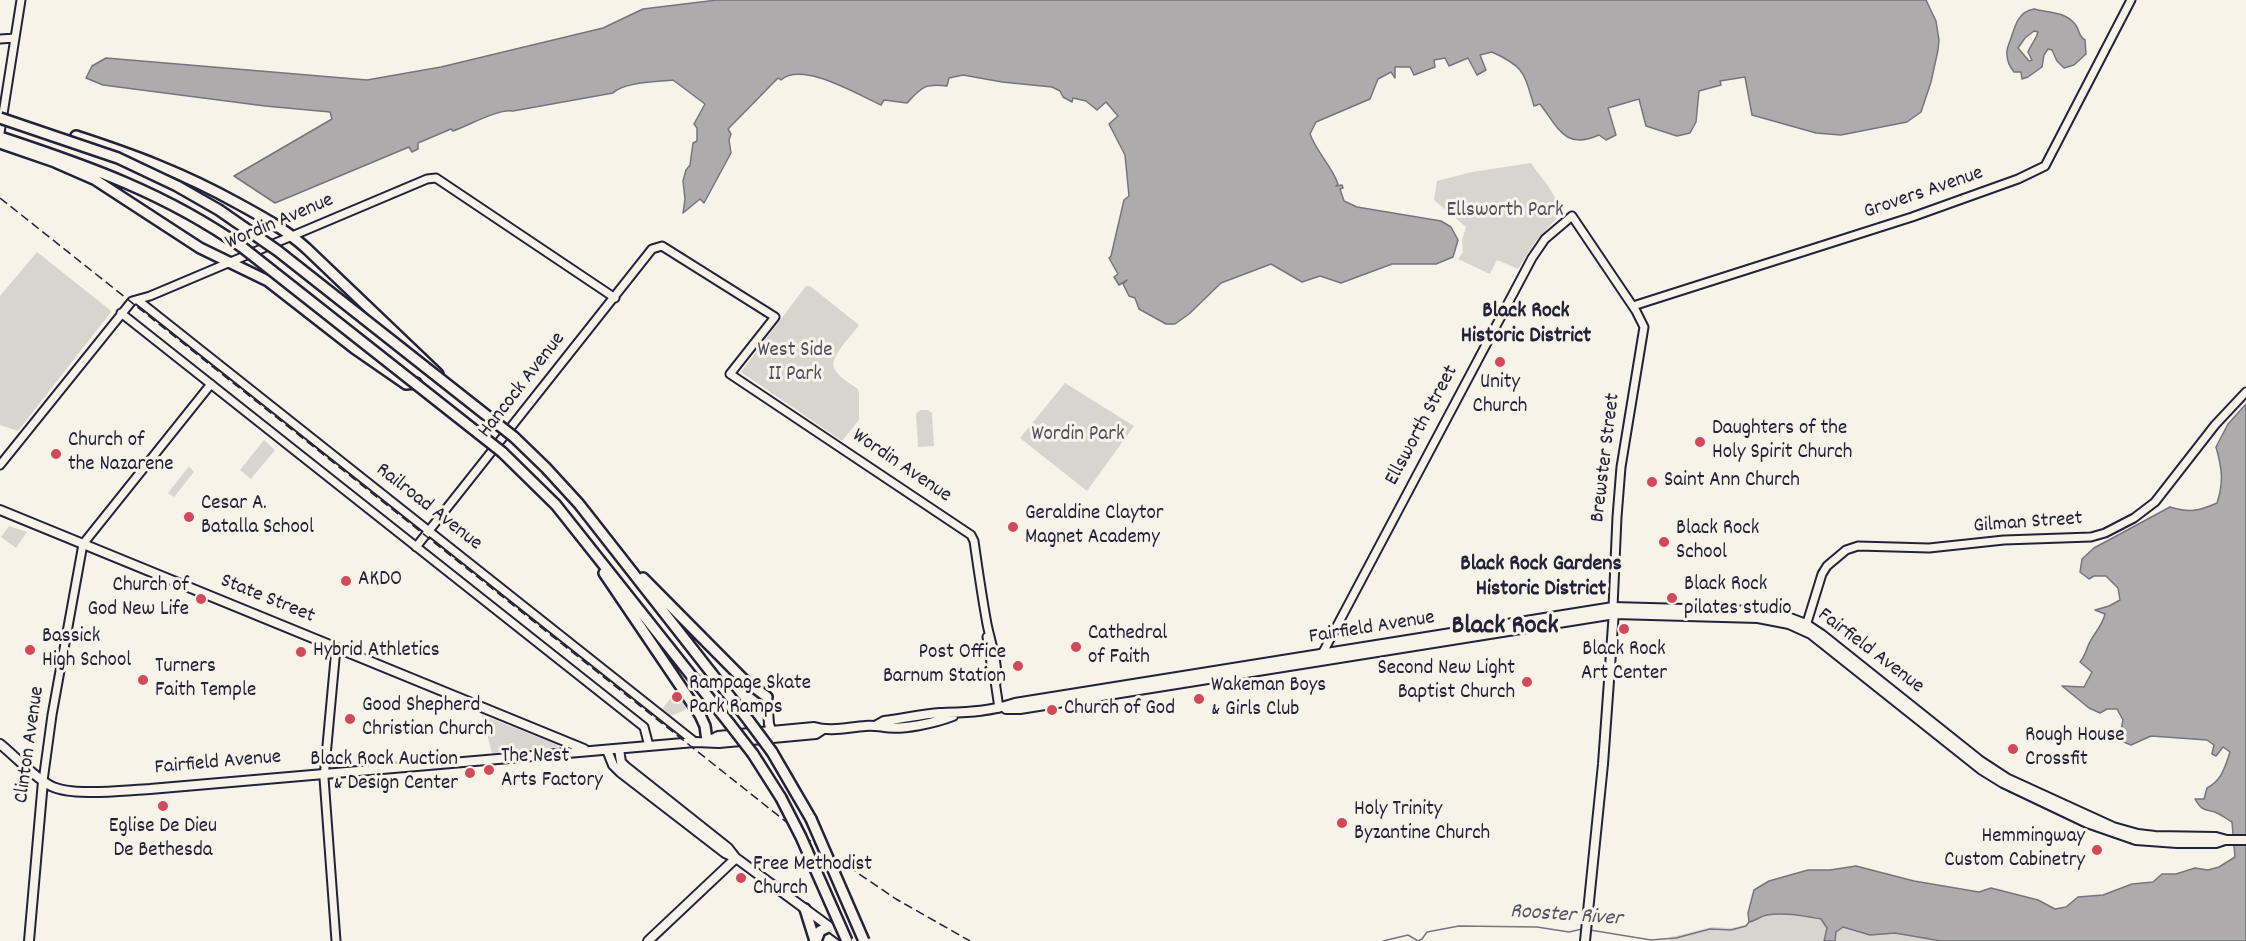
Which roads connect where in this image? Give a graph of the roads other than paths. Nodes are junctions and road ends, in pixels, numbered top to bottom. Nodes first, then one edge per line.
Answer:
1 (21, 0) edge
2 (2131, 0) edge
3 (15, 38) junction
4 (0, 39) edge
5 (0, 116) edge
6 (0, 135) edge
7 (0, 144) edge
8 (1572, 216) joint
9 (292, 236) junction
10 (229, 263) junction
11 (615, 298) junction
12 (139, 301) junction
13 (1633, 306) junction
14 (121, 313) junction
15 (730, 374) joint
16 (416, 383) junction
17 (211, 384) junction
18 (455, 390) junction
19 (2246, 392) edge
20 (0, 465) edge
21 (0, 510) edge
22 (429, 531) junction
23 (607, 539) junction
24 (83, 544) junction
25 (416, 547) junction
26 (595, 555) junction
27 (1614, 610) junction
28 (1806, 628) junction
29 (336, 648) junction
30 (1319, 659) junction
31 (767, 697) joint
32 (999, 708) junction
33 (772, 735) junction
34 (565, 741) junction
35 (707, 741) junction
36 (695, 742) junction
37 (0, 744) edge
38 (649, 746) junction
39 (619, 749) junction
40 (586, 750) junction
41 (607, 750) junction
42 (564, 753) junction
43 (325, 774) junction
44 (43, 781) junction
45 (652, 792) junction
46 (2246, 840) edge
47 (736, 858) junction
48 (805, 909) junction
49 (828, 927) junction
50 (1586, 934) edge
51 (29, 941) edge
52 (336, 941) edge
53 (648, 941) edge
54 (816, 941) edge
55 (848, 941) edge
56 (864, 941) edge

1 - 3 street
2 - 13 street, Grovers Avenue
3 - 4 street
3 - 6 street
5 - 9 highway, bridge
5 - 18 highway, bridge
6 - 16 highway, bridge
7 - 10 highway
8 - 13 street, Brewster Street
8 - 30 street, Ellsworth Street
9 - 10 street, Wordin Avenue
9 - 11 street, Wordin Avenue
9 - 18 highway, bridge
10 - 12 street, Wordin Avenue
10 - 16 highway
11 - 15 street, Hancock Avenue
11 - 22 street, Hancock Avenue
12 - 14 street, Wordin Avenue
12 - 22 street, Railroad Avenue
13 - 27 street, Brewster Street
14 - 17 street, Railroad Avenue
14 - 20 street, Wordin Avenue
15 - 32 street, Wordin Avenue
16 - 26 highway, bridge
17 - 24 street, Clinton Avenue
17 - 25 street, Railroad Avenue
18 - 23 highway, bridge
19 - 28 street, Gilman Street
21 - 24 main road, State Street
22 - 25 street, Hancock Avenue
22 - 36 street, Railroad Avenue
23 - 31 highway
23 - 56 highway, bridge
24 - 29 main road, State Street
24 - 44 street, Clinton Avenue
25 - 38 street, Railroad Avenue
26 - 35 highway
26 - 55 highway, bridge
27 - 28 main road, Fairfield Avenue
27 - 30 main road, Fairfield Avenue
27 - 50 main road, Brewster Street
28 - 46 main road, Fairfield Avenue
29 - 34 main road, State Street
29 - 43 street
30 - 32 main road, Fairfield Avenue
31 - 33 main road
32 - 33 main road, Fairfield Avenue
33 - 35 main road, Fairfield Avenue
34 - 40 main road, State Street
34 - 42 main road
35 - 36 main road, Fairfield Avenue
36 - 38 main road, Fairfield Avenue
37 - 44 main road, Fairfield Avenue
38 - 39 main road, Fairfield Avenue
39 - 41 main road, Fairfield Avenue
39 - 45 main road
40 - 41 main road, Fairfield Avenue
40 - 42 main road, Fairfield Avenue
41 - 45 main road
42 - 43 main road, Fairfield Avenue
43 - 44 main road, Fairfield Avenue
43 - 52 street
44 - 51 main road, Clinton Avenue
45 - 47 main road
47 - 48 main road
47 - 53 main road
48 - 49 main road
48 - 54 highway
49 - 54 highway
49 - 55 main road

